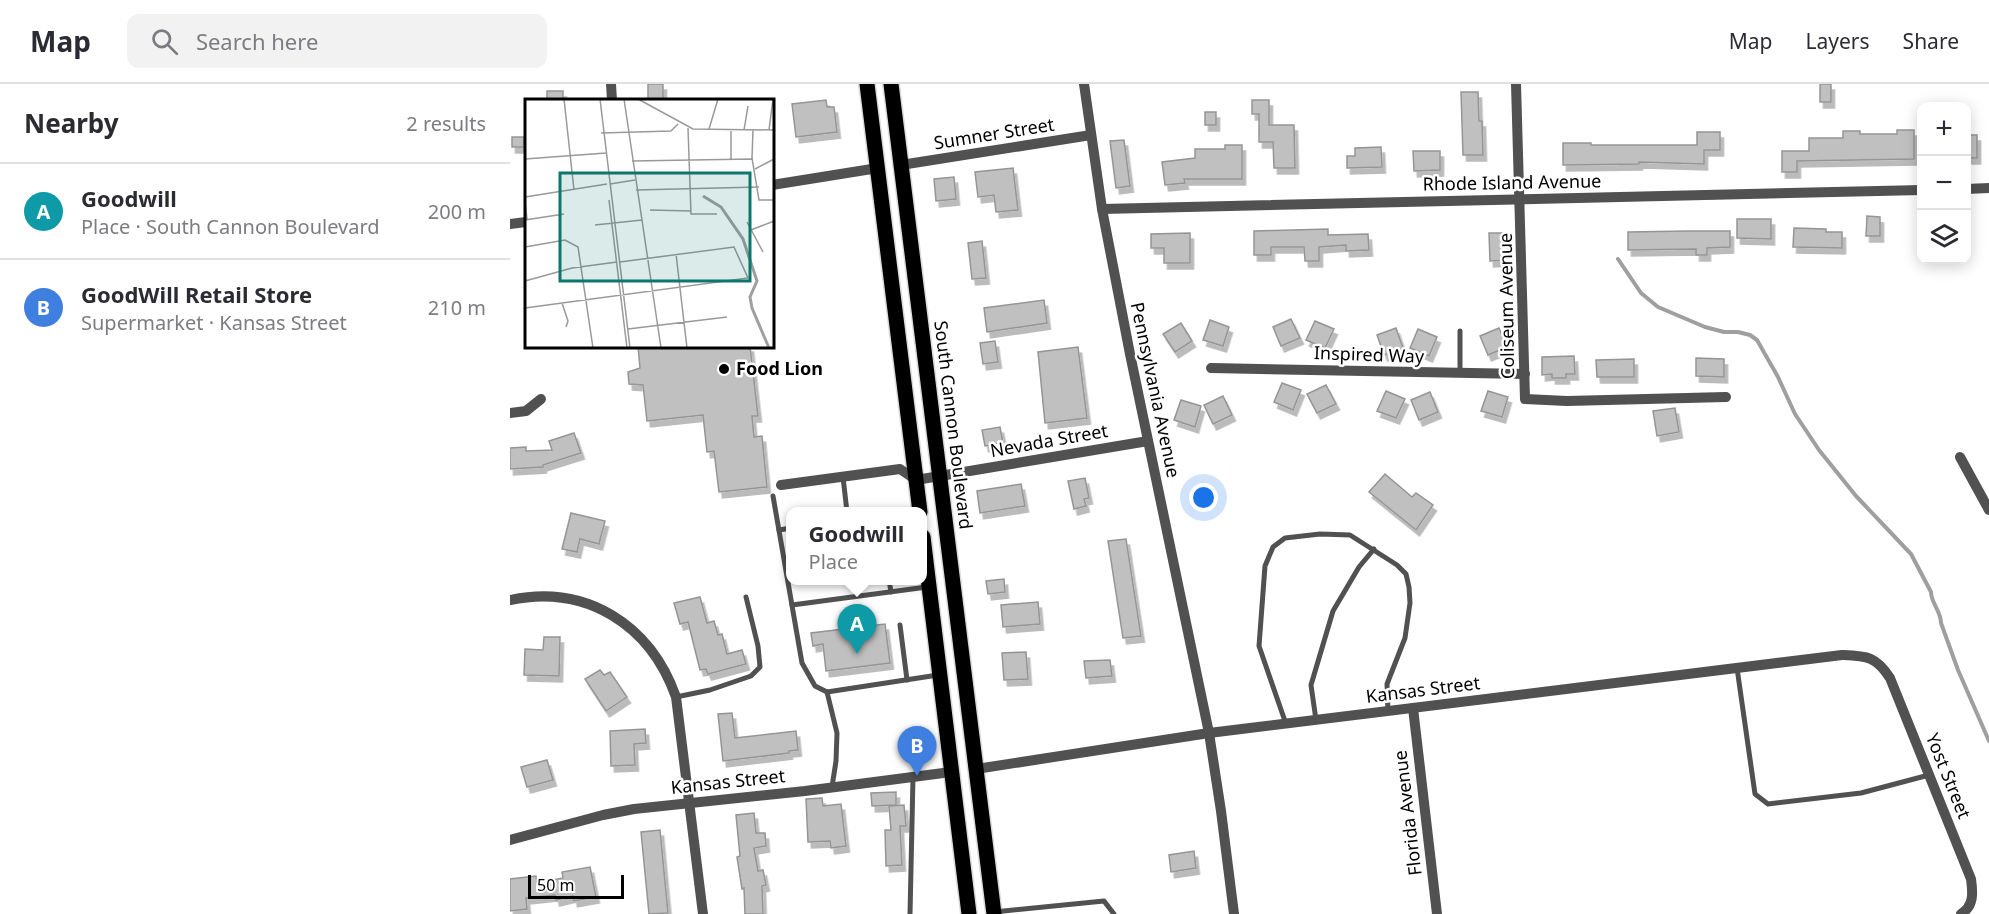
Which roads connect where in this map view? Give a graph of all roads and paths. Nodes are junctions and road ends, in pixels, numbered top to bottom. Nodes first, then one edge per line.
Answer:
1 (611, 84) edge
2 (867, 84) edge
3 (891, 84) edge
4 (1084, 84) edge
5 (1516, 84) edge
6 (612, 99) edge
7 (1091, 135) junction
8 (901, 165) junction
9 (878, 168) junction
10 (774, 185) edge
11 (1989, 188) edge
12 (1971, 189) edge
13 (1917, 190) edge
14 (1520, 199) junction
15 (1102, 209) junction
16 (525, 222) edge
17 (510, 224) edge
18 (1460, 331) dead end
19 (1211, 368) dead end
20 (1460, 374) junction
21 (1525, 374) junction
22 (1726, 397) dead end
23 (541, 399) dead end
24 (510, 413) edge
25 (1148, 441) junction
26 (1960, 457) dead end
27 (940, 476) junction
28 (843, 477) junction
29 (916, 480) junction
30 (781, 485) dead end
31 (773, 496) dead end
32 (846, 507) edge
33 (919, 507) edge
34 (1989, 510) edge
35 (786, 529) edge
36 (779, 530) junction
37 (1374, 549) junction
38 (786, 570) edge
39 (927, 570) edge
40 (789, 585) edge
41 (890, 585) edge
42 (929, 586) junction
43 (891, 592) junction
44 (746, 597) dead end
45 (510, 600) edge
46 (792, 605) junction
47 (900, 625) dead end
48 (1875, 660) joint
49 (1737, 668) junction
50 (940, 675) junction
51 (907, 680) junction
52 (828, 692) junction
53 (676, 697) junction
54 (1413, 708) junction
55 (1388, 711) junction
56 (1316, 720) junction
57 (1286, 724) junction
58 (1209, 733) junction
59 (976, 769) junction
60 (951, 772) junction
61 (1930, 775) junction
62 (913, 777) junction
63 (832, 787) junction
64 (690, 803) junction
65 (510, 840) edge
66 (1965, 912) edge
67 (993, 913) edge
68 (703, 914) edge
69 (910, 914) edge
70 (969, 914) edge
71 (1114, 914) edge
72 (1234, 914) edge
73 (1437, 914) edge

1 - 6 street
2 - 9 main road
3 - 8 main road, South Cannon Boulevard
4 - 7 street, Pennsylvania Avenue
5 - 14 street, Coliseum Avenue
7 - 8 street, Sumner Street
7 - 15 street, Pennsylvania Avenue
8 - 27 main road, South Cannon Boulevard
9 - 10 street
9 - 29 main road
11 - 12 street
13 - 14 street, Rhode Island Avenue
14 - 15 street, Rhode Island Avenue
14 - 21 street, Coliseum Avenue
15 - 25 street, Pennsylvania Avenue
16 - 17 street
18 - 20 lane
19 - 20 street, Inspired Way
20 - 21 street, Inspired Way
21 - 22 street, Coliseum Avenue
23 - 24 street
25 - 27 street, Nevada Street
25 - 58 street, Pennsylvania Avenue
26 - 34 street
27 - 29 street, Nevada Street
27 - 59 main road, South Cannon Boulevard
28 - 29 street, Nevada Street
28 - 30 street, Nevada Street
28 - 32 lane
29 - 33 main road
31 - 36 lane
35 - 36 lane
36 - 38 lane
37 - 55 lane
37 - 56 lane
37 - 57 lane
39 - 42 main road
40 - 46 lane
41 - 43 lane
42 - 43 lane
42 - 50 main road
43 - 46 lane
44 - 53 lane
45 - 53 street
46 - 52 lane
47 - 51 lane
48 - 49 street, Kansas Street
48 - 61 street, Yost Street
49 - 54 street, Kansas Street
49 - 61 lane
50 - 51 lane
50 - 60 main road
51 - 52 lane
52 - 63 lane
53 - 64 street
54 - 55 street, Kansas Street
54 - 73 street, Florida Avenue
55 - 56 street, Kansas Street
56 - 57 street, Kansas Street
57 - 58 street, Kansas Street
58 - 59 street, Kansas Street
58 - 72 street, Pennsylvania Avenue
59 - 67 main road, South Cannon Boulevard
60 - 62 street, Kansas Street
60 - 70 main road
61 - 66 street, Yost Street
62 - 63 street, Kansas Street
62 - 69 lane
63 - 64 street, Kansas Street
64 - 65 street, Kansas Street
64 - 68 street
67 - 71 lane

